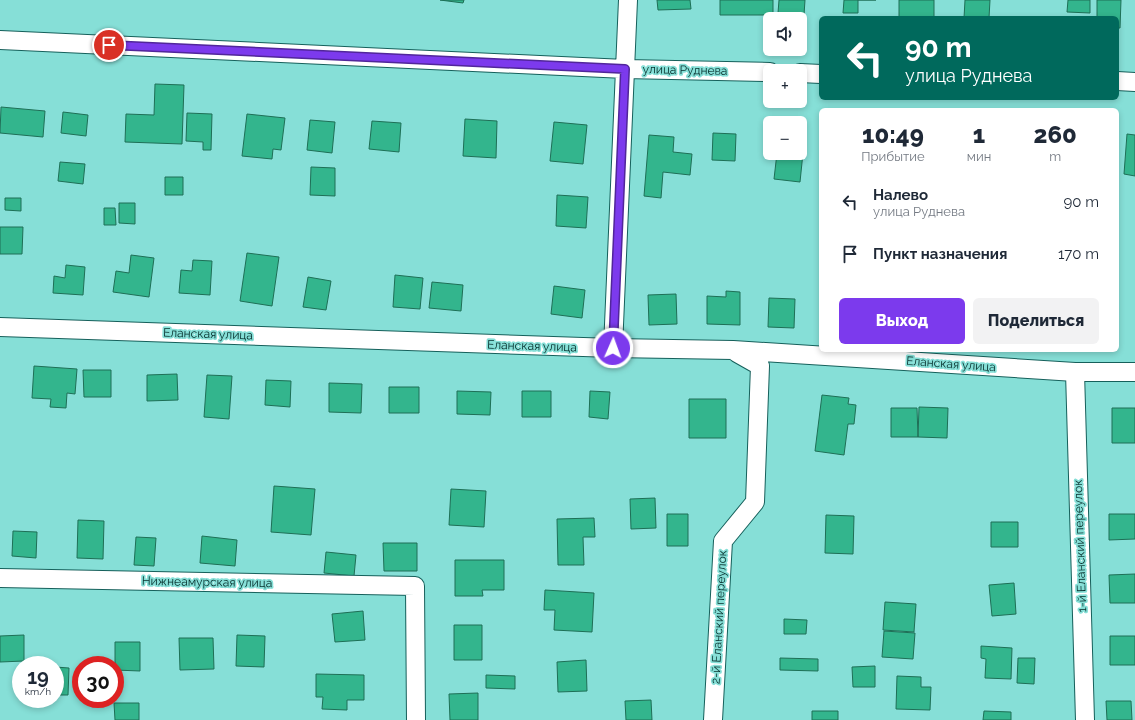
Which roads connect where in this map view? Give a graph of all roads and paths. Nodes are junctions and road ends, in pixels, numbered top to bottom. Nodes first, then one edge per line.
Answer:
1 (628, 0) edge
2 (0, 40) edge
3 (625, 69) junction
4 (763, 72) edge
5 (807, 73) edge
6 (819, 74) edge
7 (1119, 81) edge
8 (1135, 82) edge
9 (0, 327) edge
10 (613, 348) junction
11 (733, 350) junction
12 (1075, 372) junction
13 (1135, 372) edge
14 (0, 578) edge
15 (416, 720) edge
16 (713, 720) edge
17 (1085, 720) edge

1 - 3 street
2 - 3 street, улица Руднева
3 - 4 street, улица Руднева
3 - 10 street
5 - 6 street
7 - 8 street
9 - 10 street, Еланская улица
10 - 11 street, Еланская улица
11 - 12 street, Еланская улица
11 - 16 street, 2-й Еланский переулок
12 - 13 street, Еланская улица
12 - 17 street, 1-й Еланский переулок
14 - 15 street, Нижнеамурская улица

